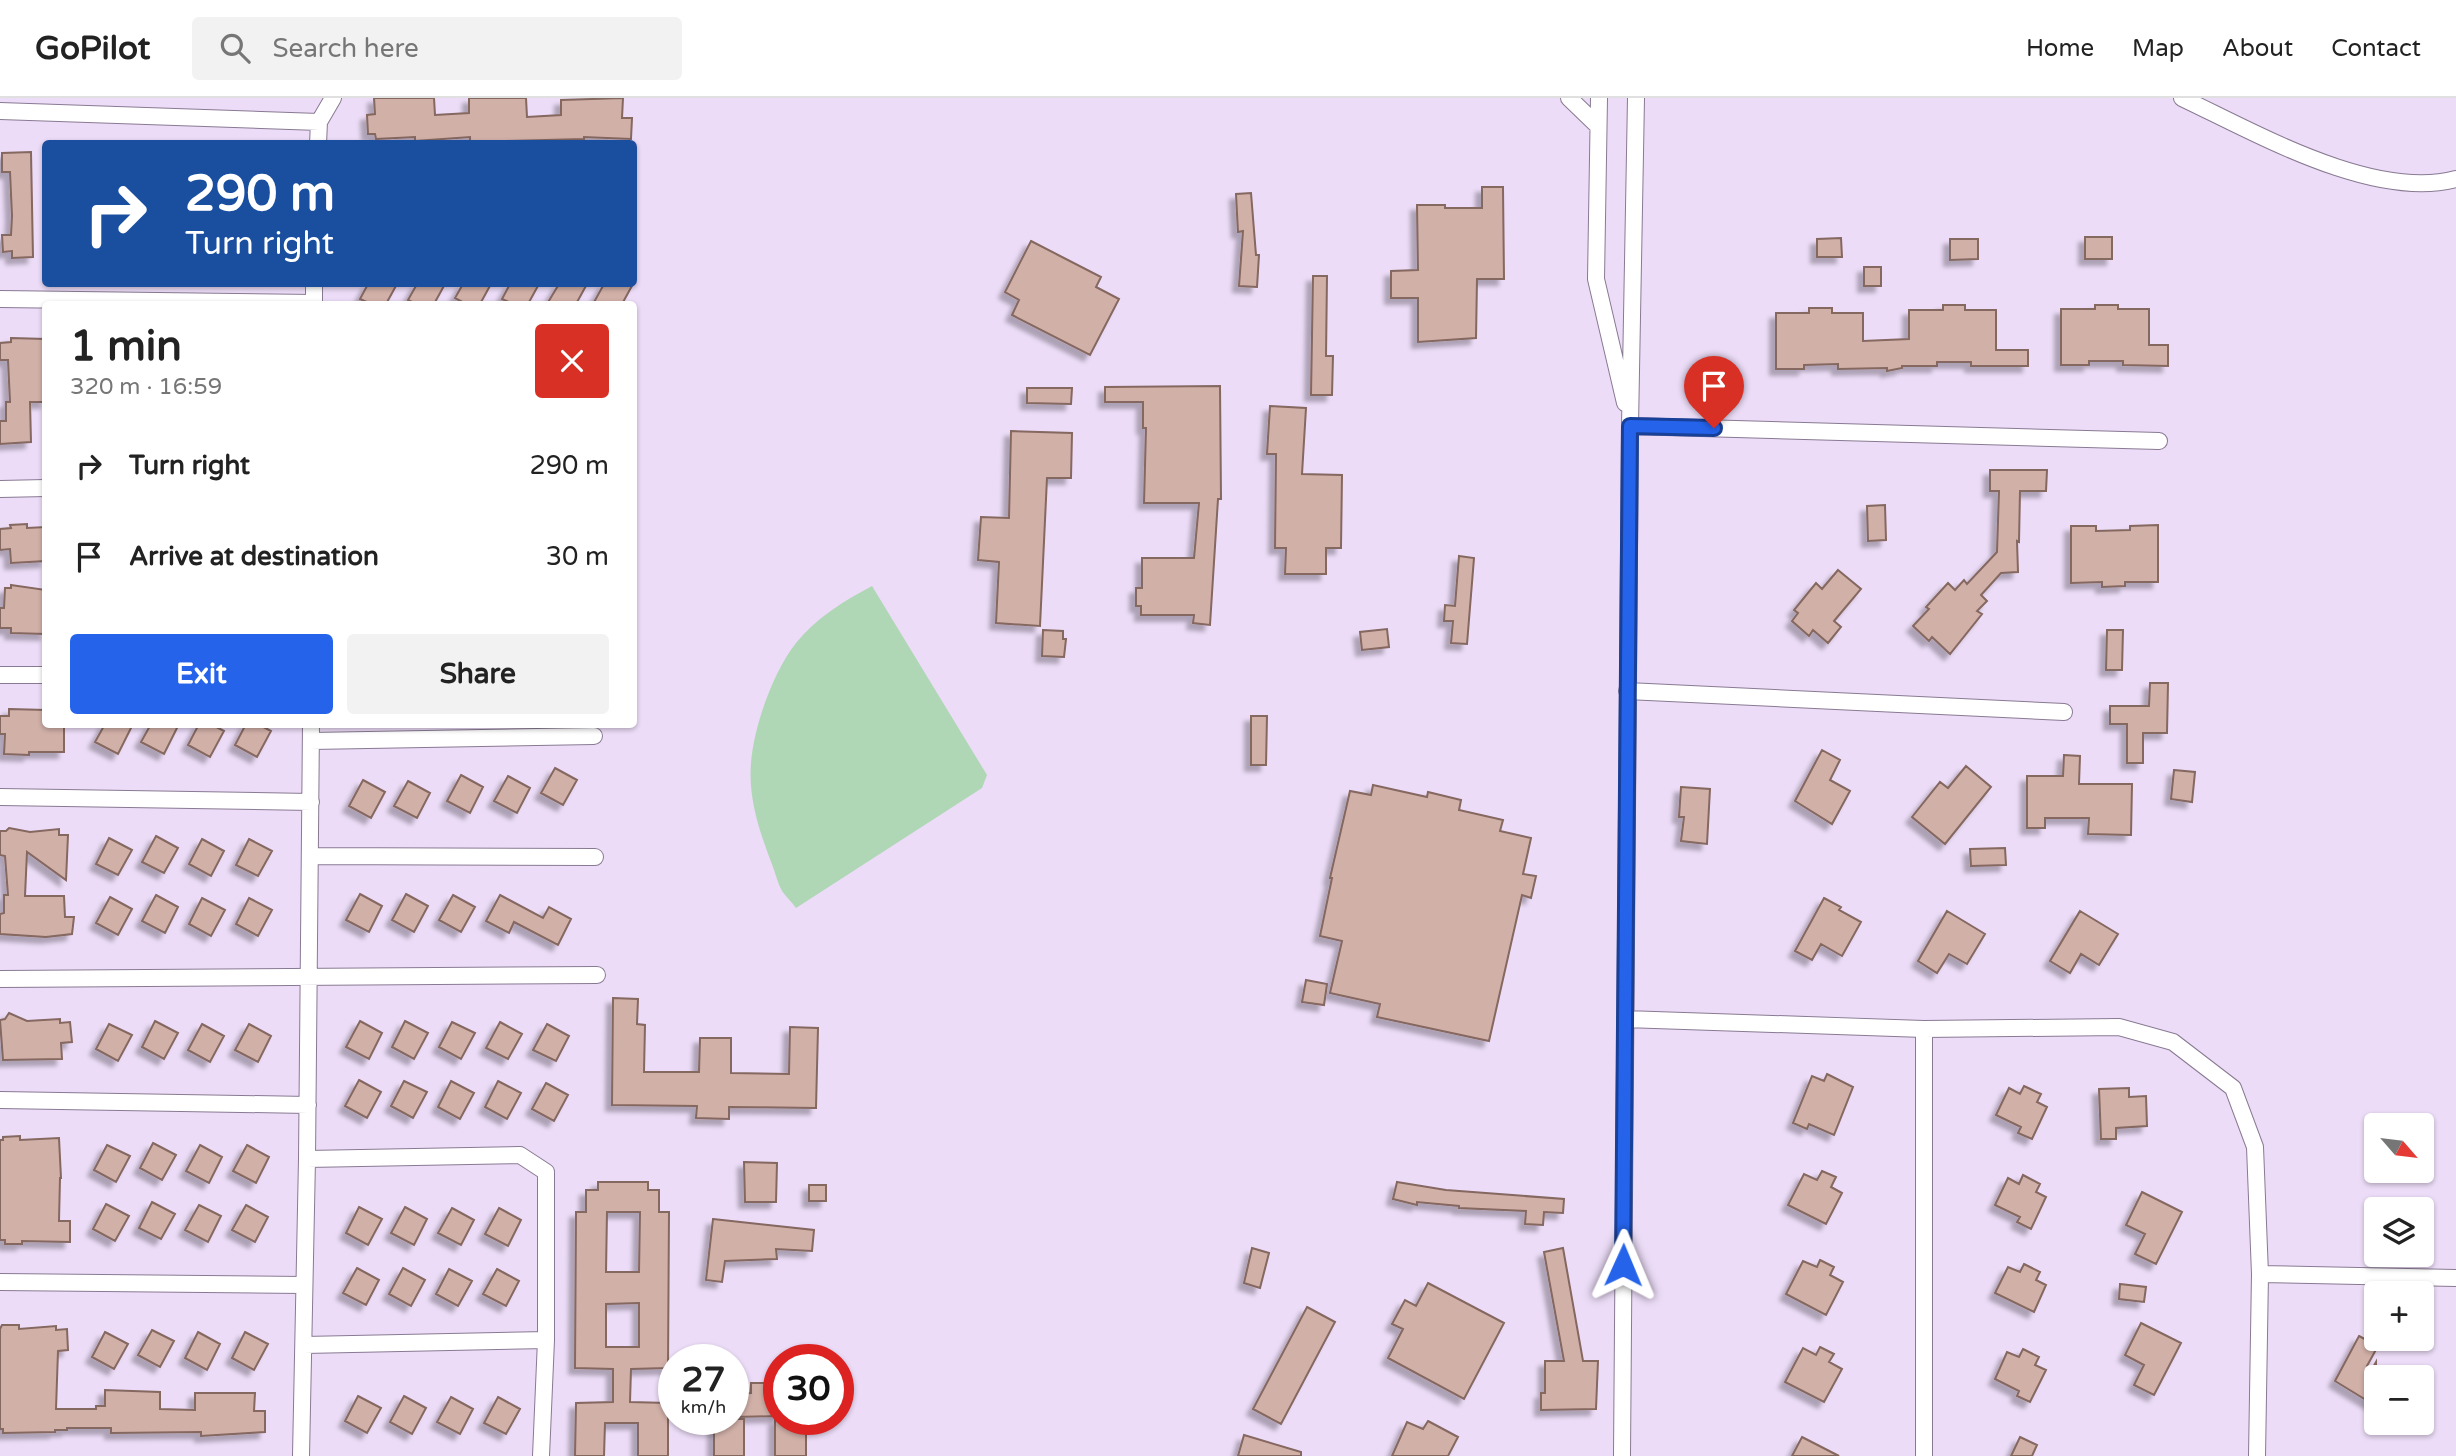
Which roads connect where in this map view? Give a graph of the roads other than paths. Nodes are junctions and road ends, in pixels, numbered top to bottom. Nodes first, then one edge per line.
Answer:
1 (333, 98) edge
2 (1569, 98) edge
3 (1599, 98) edge
4 (1636, 98) edge
5 (2182, 98) edge
6 (0, 111) edge
7 (319, 122) junction
8 (1598, 126) junction
9 (318, 140) edge
10 (2456, 179) edge
11 (0, 299) edge
12 (126, 301) edge
13 (1630, 426) junction
14 (2159, 441) dead end
15 (42, 488) edge
16 (0, 489) edge
17 (0, 675) edge
18 (42, 675) edge
19 (1627, 691) junction
20 (2064, 712) dead end
21 (311, 733) edge
22 (594, 736) dead end
23 (0, 797) edge
24 (311, 802) junction
25 (310, 856) junction
26 (595, 857) dead end
27 (597, 975) dead end
28 (310, 977) junction
29 (0, 979) edge
30 (1625, 1019) junction
31 (1924, 1029) junction
32 (0, 1100) edge
33 (307, 1105) junction
34 (307, 1159) junction
35 (2260, 1274) junction
36 (2456, 1278) edge
37 (0, 1282) edge
38 (303, 1285) junction
39 (546, 1340) junction
40 (304, 1345) junction
41 (301, 1456) edge
42 (541, 1456) edge
43 (1622, 1456) edge
44 (1924, 1456) edge
45 (2257, 1456) edge

1 - 7 street
2 - 8 street
3 - 8 street
4 - 13 street
5 - 10 street
6 - 7 street
7 - 9 street
8 - 13 street
11 - 12 street
13 - 14 street
13 - 19 street
15 - 16 street
17 - 18 street
19 - 20 street
19 - 30 street
21 - 22 street
21 - 24 street
23 - 24 street
24 - 25 street
25 - 26 street
25 - 28 street
27 - 28 street
28 - 29 street
28 - 33 street
30 - 31 street
30 - 43 street
31 - 35 street
31 - 44 street
32 - 33 street
33 - 34 street
34 - 38 street
34 - 39 street
35 - 36 street
35 - 45 street
37 - 38 street
38 - 40 street
39 - 40 street
39 - 42 street
40 - 41 street

